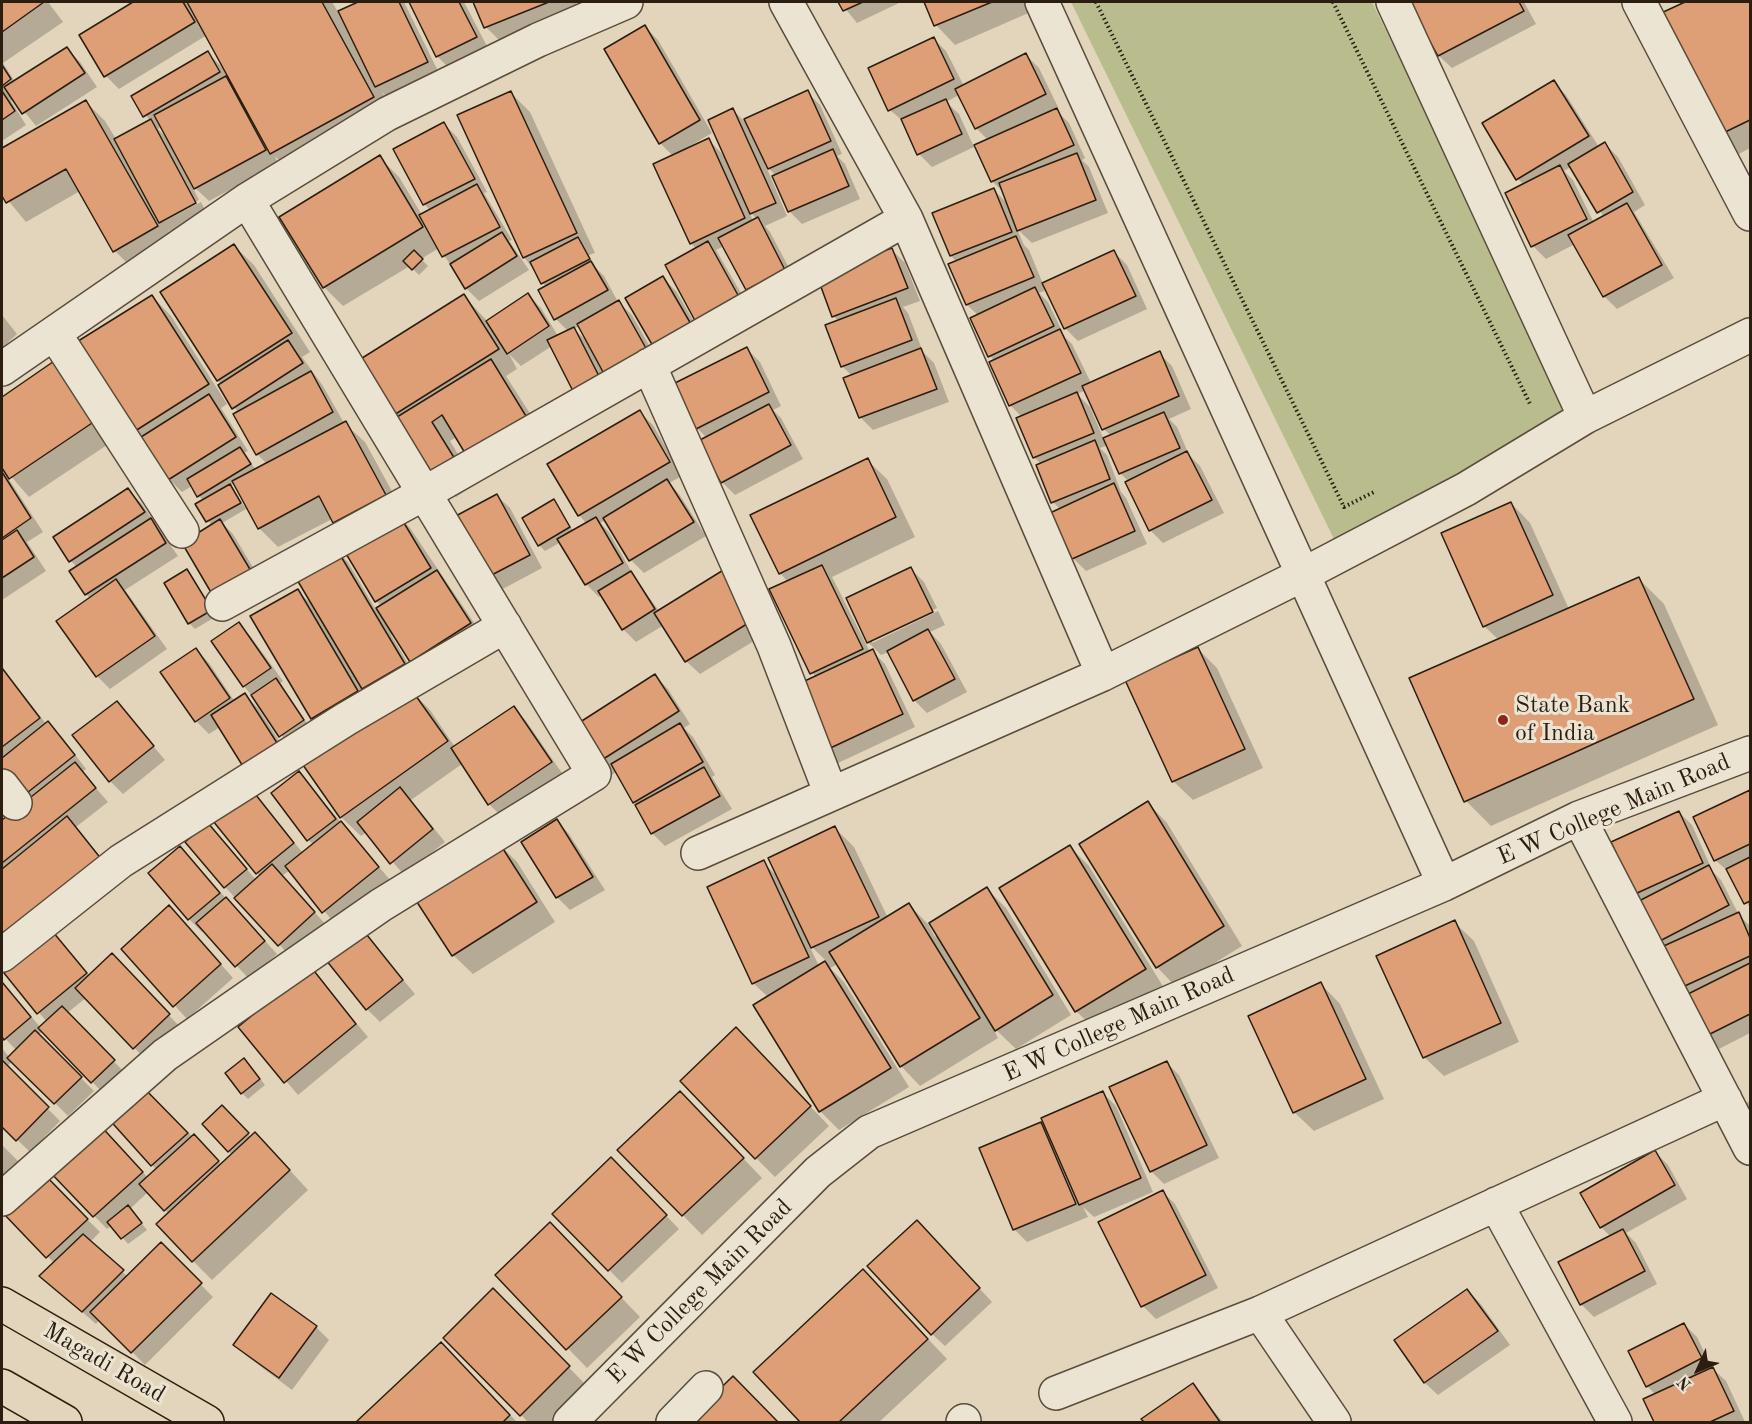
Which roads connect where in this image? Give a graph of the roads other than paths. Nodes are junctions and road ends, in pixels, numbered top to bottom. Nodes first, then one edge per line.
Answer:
1 (786, 2) edge
2 (1042, 2) edge
3 (1393, 2) edge
4 (1639, 2) edge
5 (622, 3) edge
6 (1740, 171) edge
7 (247, 200) junction
8 (1750, 214) edge
9 (906, 219) junction
10 (54, 333) junction
11 (1750, 335) edge
12 (649, 365) junction
13 (2, 369) edge
14 (1585, 417) junction
15 (425, 493) junction
16 (182, 531) dead end
17 (1304, 574) junction
18 (222, 604) dead end
19 (504, 626) junction
20 (1103, 674) junction
21 (1750, 753) edge
22 (831, 794) junction
23 (1579, 818) junction
24 (698, 853) dead end
25 (1444, 884) junction
26 (2, 955) edge
27 (1725, 1099) junction
28 (1750, 1148) edge
29 (2, 1199) edge
30 (1496, 1204) junction
31 (2, 1304) edge
32 (1260, 1313) junction
33 (2, 1386) edge
34 (706, 1388) dead end
35 (1056, 1393) dead end
36 (65, 1422) edge
37 (207, 1422) edge
38 (570, 1422) edge
39 (673, 1422) edge
40 (1334, 1422) edge
41 (1615, 1422) edge

1 - 9 street
2 - 17 street
3 - 14 street
4 - 6 street
5 - 7 street
6 - 8 street
7 - 10 street
7 - 15 street
9 - 12 street
9 - 20 street
10 - 13 street
10 - 16 street
11 - 14 street
12 - 15 street
12 - 22 street
14 - 17 street
15 - 18 street
15 - 19 street
17 - 20 street
17 - 25 street
19 - 26 street
19 - 29 street
20 - 22 street
21 - 23 street, E W College Main Road
22 - 24 street
23 - 25 street, E W College Main Road
23 - 27 street
25 - 38 street, E W College Main Road
27 - 28 street
27 - 30 street
30 - 32 street
30 - 41 street
31 - 37 main road, Magadi Road
32 - 35 street
32 - 40 street
33 - 36 main road
34 - 39 street

